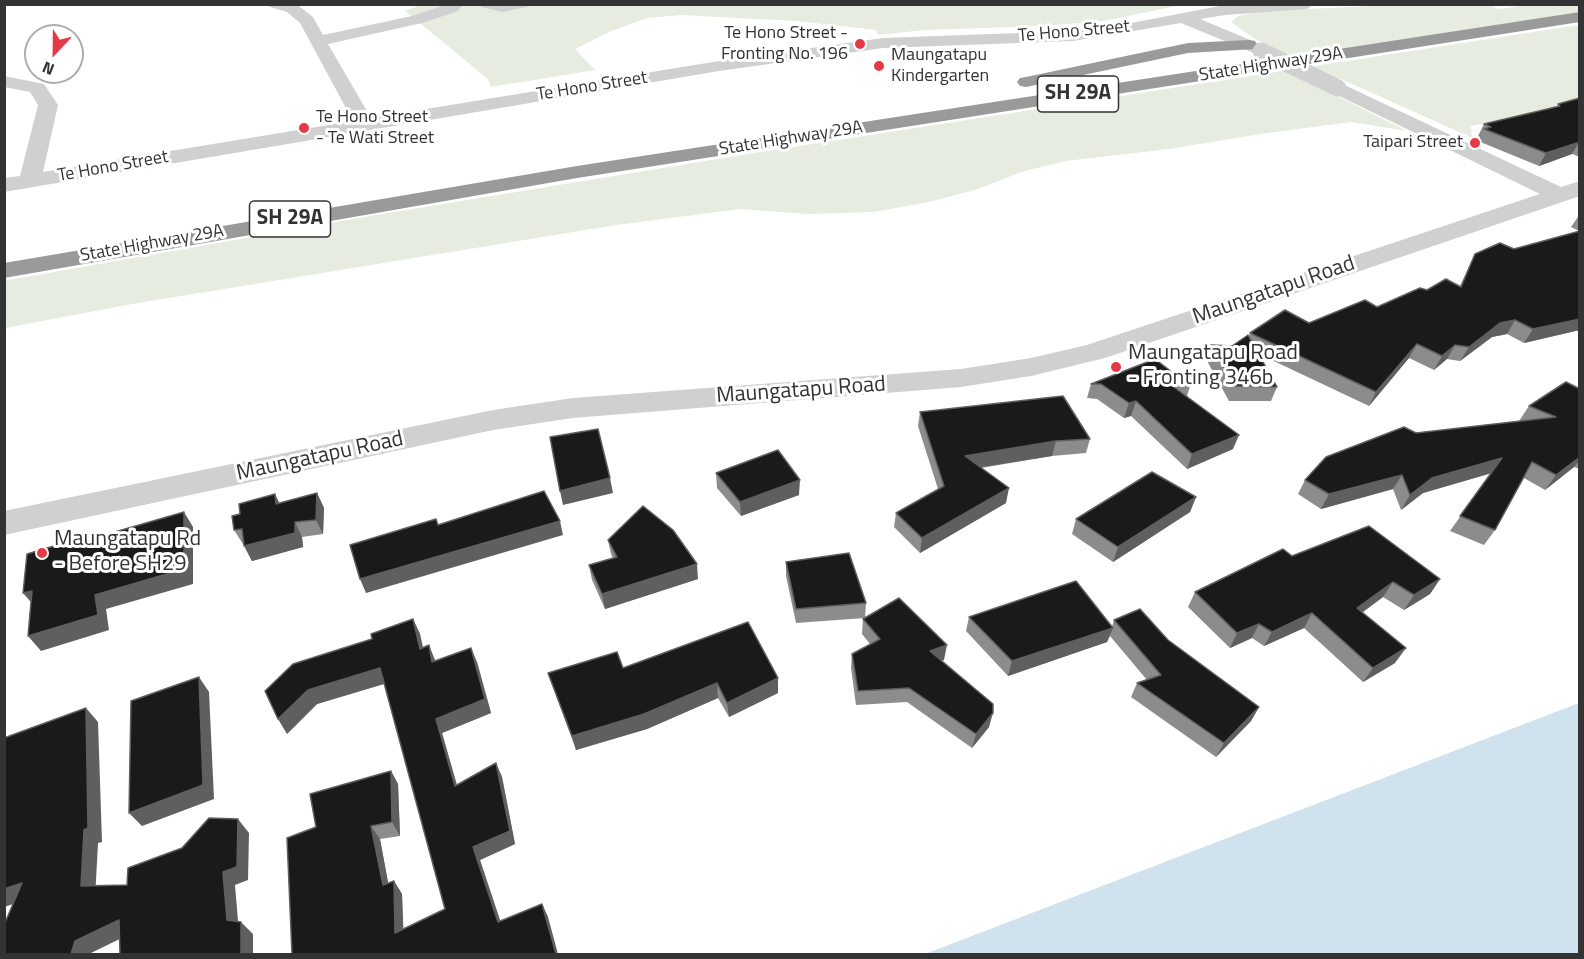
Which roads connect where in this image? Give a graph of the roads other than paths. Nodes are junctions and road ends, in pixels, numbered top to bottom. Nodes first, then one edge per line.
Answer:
1 (275, 4) edge
2 (310, 4) edge
3 (456, 4) edge
4 (487, 4) edge
5 (522, 4) edge
6 (1307, 4) edge
7 (293, 9) junction
8 (1203, 14) junction
9 (1580, 17) edge
10 (1183, 18) junction
11 (1217, 33) junction
12 (317, 41) junction
13 (1188, 48) junction
14 (1255, 48) junction
15 (4, 81) edge
16 (1009, 85) dead end
17 (965, 94) dead end
18 (364, 124) junction
19 (577, 172) junction
20 (30, 181) junction
21 (4, 185) edge
22 (1570, 191) edge
23 (4, 271) edge
24 (4, 523) edge

1 - 7 street
2 - 7 street
3 - 12 street
4 - 5 street
6 - 8 street
7 - 12 street
8 - 10 street
8 - 14 street
9 - 19 highway, State Highway 29A / SH 29A
10 - 11 street
10 - 18 street, Te Hono Street
11 - 13 highway, SH 29A
11 - 14 street
12 - 18 street
13 - 14 highway, SH 29A
13 - 16 highway, SH 29A
14 - 22 street, bridge
15 - 20 street
17 - 19 highway, SH 29A
18 - 20 street, Te Hono Street
19 - 23 highway, State Highway 29A / SH 29A
20 - 21 street, Te Hono Street
22 - 24 street, Maungatapu Road

